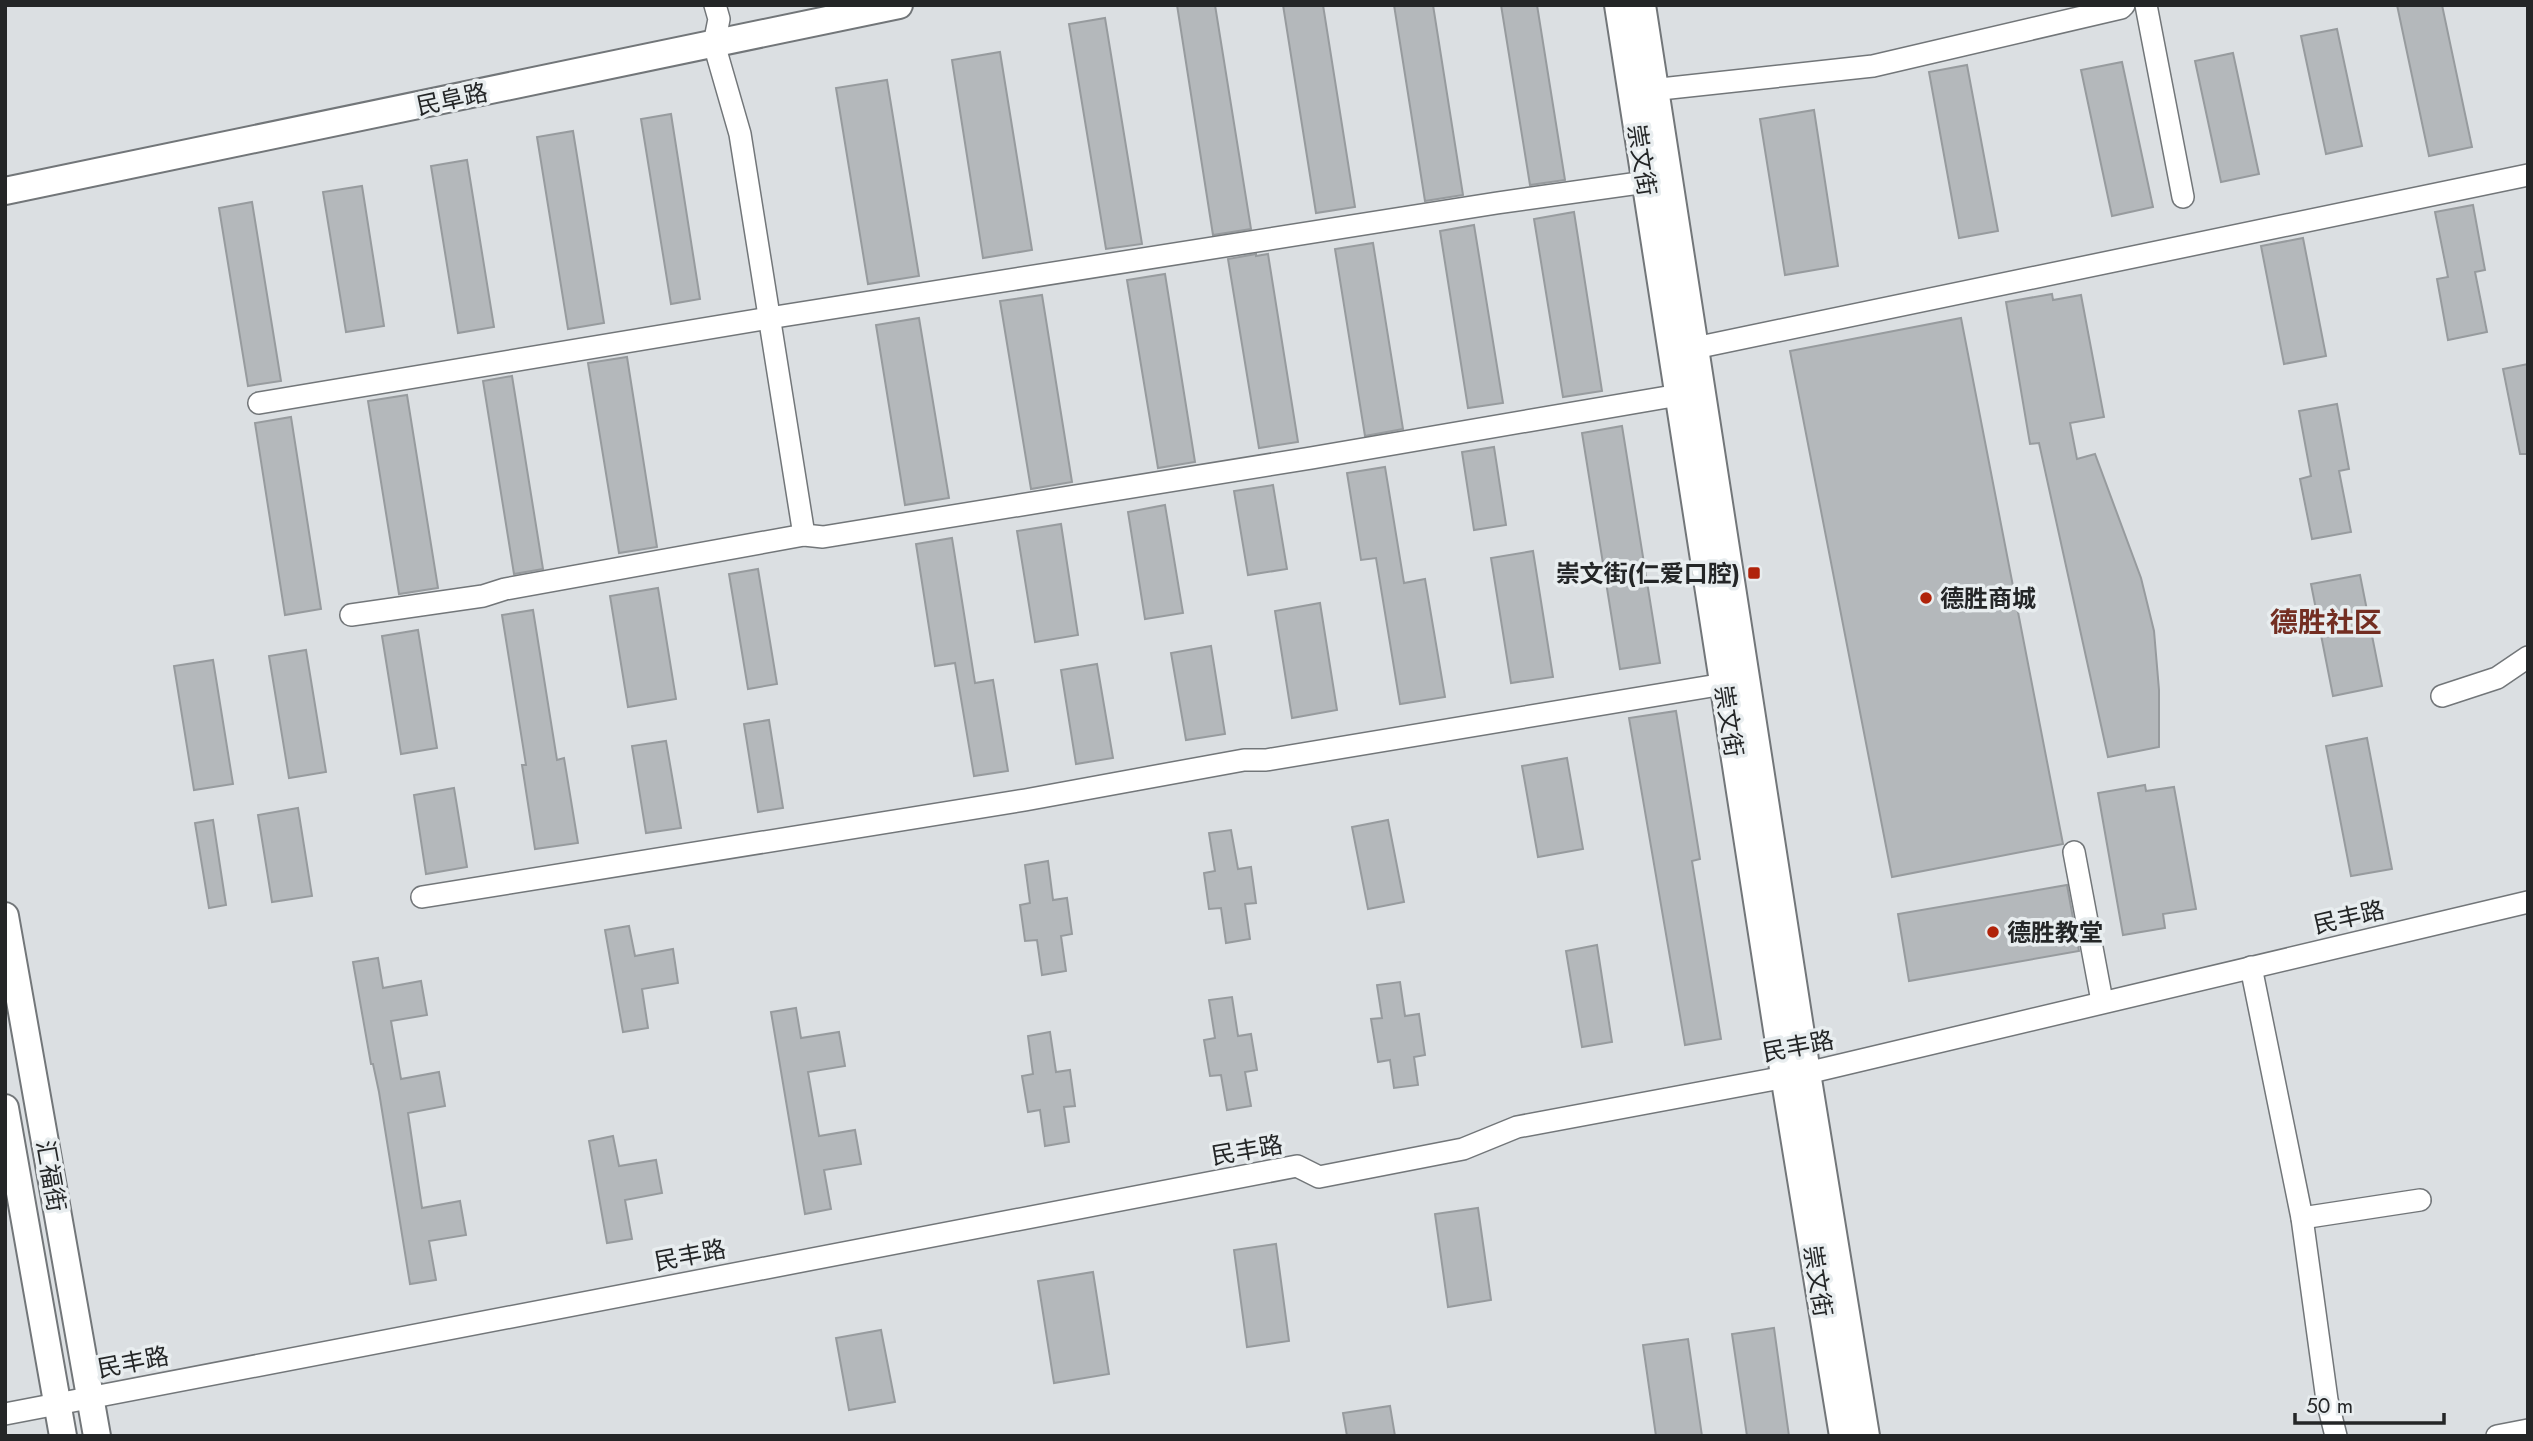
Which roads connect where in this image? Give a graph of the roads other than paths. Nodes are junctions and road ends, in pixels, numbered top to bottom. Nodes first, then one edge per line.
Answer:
1 (715, 5) edge
2 (899, 5) edge
3 (1618, 5) edge
4 (1642, 5) edge
5 (2124, 5) edge
6 (2146, 5) edge
7 (714, 44) junction
8 (1643, 91) junction
9 (2528, 175) edge
10 (1646, 182) junction
11 (5, 191) edge
12 (2183, 197) dead end
13 (769, 318) junction
14 (1695, 348) junction
15 (1679, 395) junction
16 (259, 403) dead end
17 (804, 535) junction
18 (351, 615) dead end
19 (2528, 657) edge
20 (1724, 684) junction
21 (2442, 696) dead end
22 (2074, 852) dead end
23 (422, 897) dead end
24 (2528, 902) edge
25 (5, 916) edge
26 (2250, 967) junction
27 (2102, 1001) junction
28 (1796, 1074) junction
29 (5, 1108) edge
30 (2420, 1200) dead end
31 (2302, 1218) junction
32 (90, 1397) junction
33 (57, 1406) junction
34 (5, 1414) edge
35 (2528, 1430) edge
36 (62, 1436) edge
37 (97, 1436) edge
38 (1843, 1436) edge
39 (1866, 1436) edge
40 (2336, 1436) edge
41 (2497, 1436) edge

1 - 7 street
2 - 7 street, 民阜路
3 - 8 street, 崇文街
4 - 8 street, 崇文街
5 - 8 street
6 - 12 street
7 - 11 street, 民阜路
7 - 13 street
8 - 10 street, 崇文街
8 - 14 street, 崇文街
9 - 14 street
10 - 13 street
10 - 15 street, 崇文街
13 - 16 street
13 - 17 street
14 - 28 street, 崇文街
15 - 17 street
15 - 20 street, 崇文街
17 - 18 street
19 - 21 street
20 - 23 street
20 - 28 street, 崇文街
22 - 27 street
24 - 26 street, 民丰路
25 - 32 street, 汇福街
26 - 27 street, 民丰路
26 - 31 street
27 - 28 street, 民丰路
28 - 32 street, 民丰路
28 - 38 street, 崇文街
28 - 39 street, 崇文街
29 - 33 street, 汇福街
30 - 31 street
31 - 40 street
32 - 33 street, 民丰路
32 - 37 street, 汇福街
33 - 34 street, 民丰路
33 - 36 street, 汇福街
35 - 41 street

